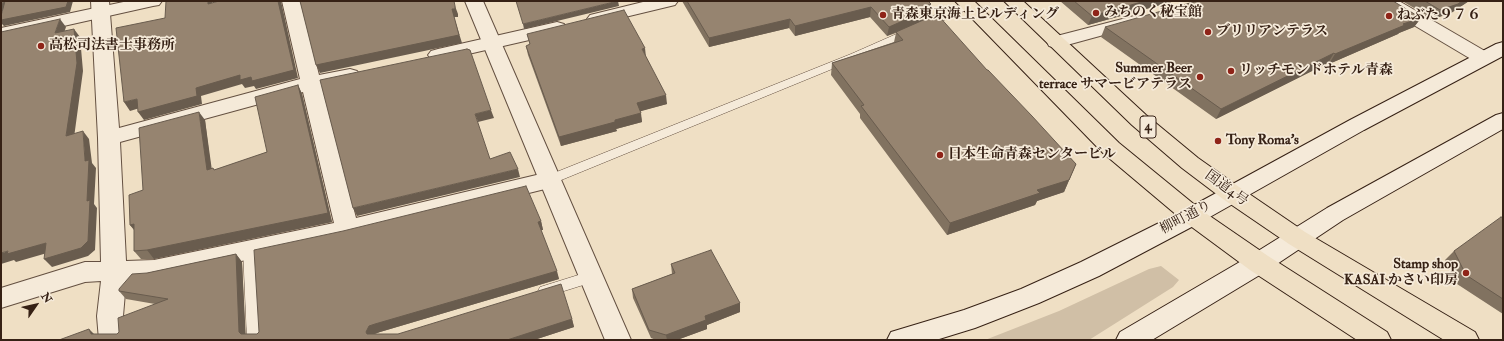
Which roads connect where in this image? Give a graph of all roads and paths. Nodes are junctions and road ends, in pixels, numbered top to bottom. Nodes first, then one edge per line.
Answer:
1 (153, 1) edge
2 (290, 1) edge
3 (474, 1) edge
4 (669, 1) edge
5 (1013, 1) edge
6 (1386, 1) edge
7 (966, 3) edge
8 (101, 7) edge
9 (1148, 17) edge
10 (1, 34) edge
11 (1056, 42) junction
12 (492, 44) junction
13 (1503, 48) edge
14 (1483, 58) junction
15 (423, 59) edge
16 (371, 70) edge
17 (311, 83) junction
18 (1503, 120) edge
19 (109, 138) junction
20 (549, 180) junction
21 (1231, 193) junction
22 (1193, 216) junction
23 (347, 229) junction
24 (1297, 238) junction
25 (250, 249) junction
26 (1259, 263) junction
27 (114, 272) junction
28 (591, 277) junction
29 (532, 295) edge
30 (1, 298) edge
31 (112, 340) edge
32 (255, 340) edge
33 (618, 340) edge
34 (900, 340) edge
35 (1129, 340) edge
36 (1378, 340) edge
37 (1466, 340) edge

1 - 8 street
2 - 17 street
3 - 12 street
4 - 12 street
5 - 11 highway, 国道4号 / 4
6 - 14 street
7 - 20 lane
7 - 22 highway
8 - 10 street
8 - 19 street
9 - 11 street
11 - 21 highway, 国道4号 / 4
12 - 15 street
12 - 20 street
13 - 14 street, 柳町通り
14 - 21 street, 柳町通り
16 - 17 street
17 - 19 street
17 - 23 street
18 - 24 street
19 - 27 street
20 - 23 street
20 - 28 street
21 - 22 street, 柳町通り
21 - 24 highway, 国道4号 / 4
22 - 26 highway
22 - 34 street, 柳町通り
23 - 25 street
24 - 26 street
24 - 37 highway, 国道4号 / 4
25 - 27 street
25 - 32 lane
26 - 35 street
26 - 36 highway
27 - 30 street
27 - 31 street
28 - 29 lane
28 - 33 street

